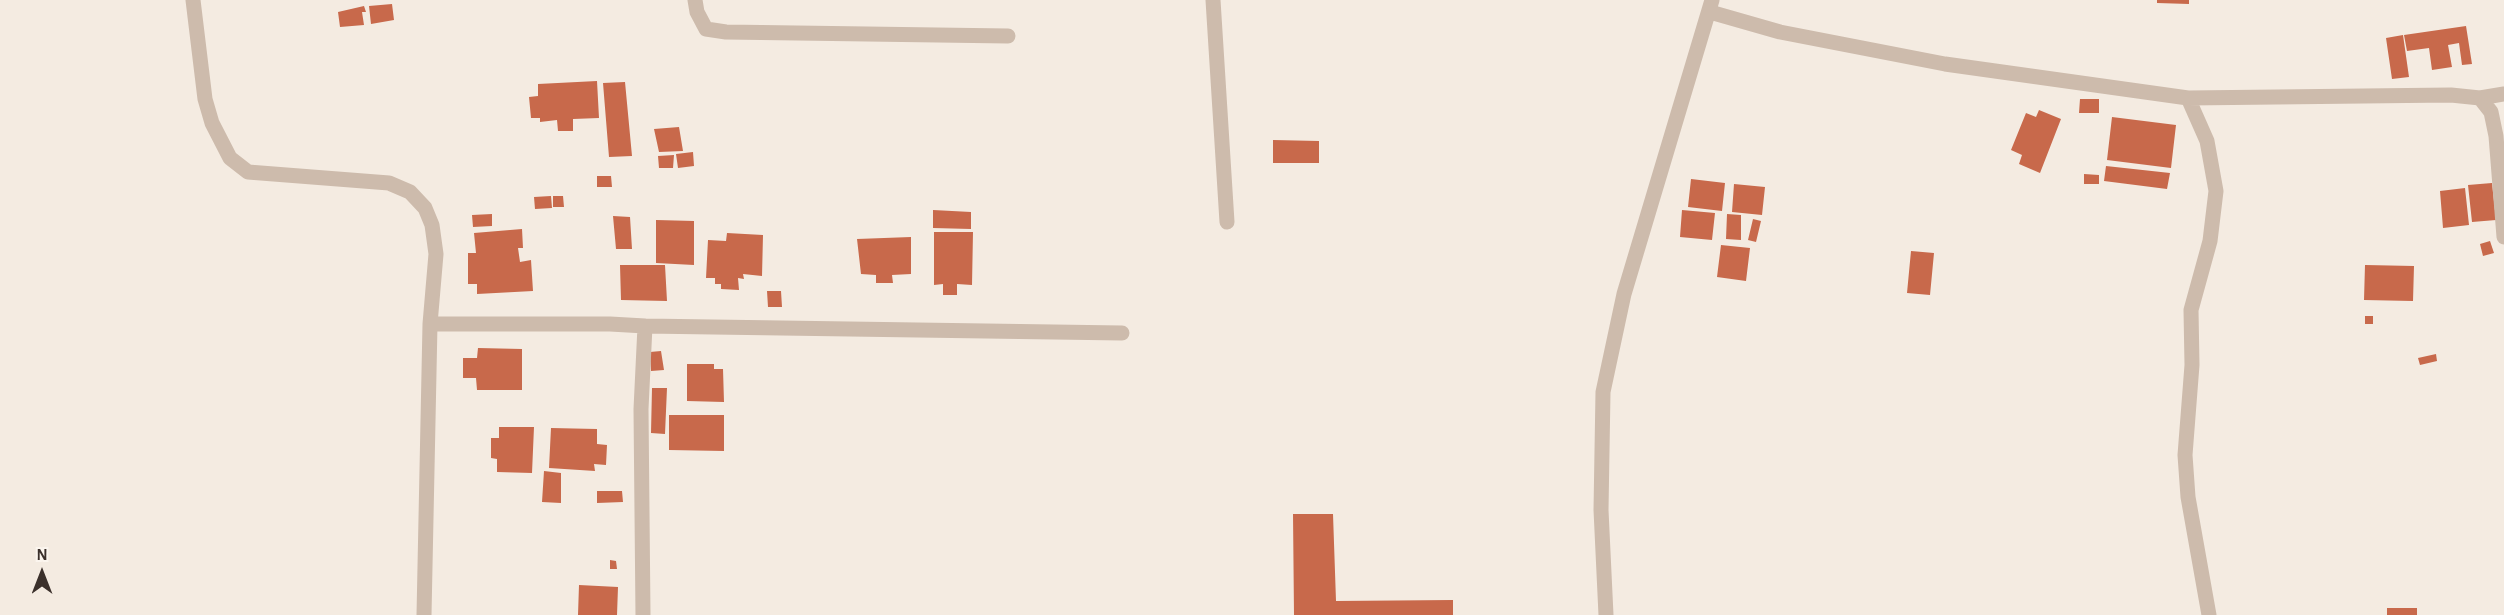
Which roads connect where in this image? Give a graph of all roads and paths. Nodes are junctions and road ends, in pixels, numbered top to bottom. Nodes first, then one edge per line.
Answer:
1 (194, 0) edge
2 (695, 0) edge
3 (1213, 0) edge
4 (1711, 6) edge
5 (1008, 36) dead end
6 (2504, 94) edge
7 (2188, 98) junction
8 (2480, 98) junction
9 (1227, 222) dead end
10 (2504, 237) edge
11 (430, 324) junction
12 (645, 326) junction
13 (1122, 333) dead end
14 (424, 615) edge
15 (643, 615) edge
16 (1606, 615) edge
17 (2209, 615) edge

1 - 11 street
2 - 5 street
3 - 9 street
4 - 7 street
4 - 16 street
6 - 8 street
7 - 8 street
7 - 17 street
8 - 10 street
11 - 12 street
11 - 14 street
12 - 13 street
12 - 15 street

